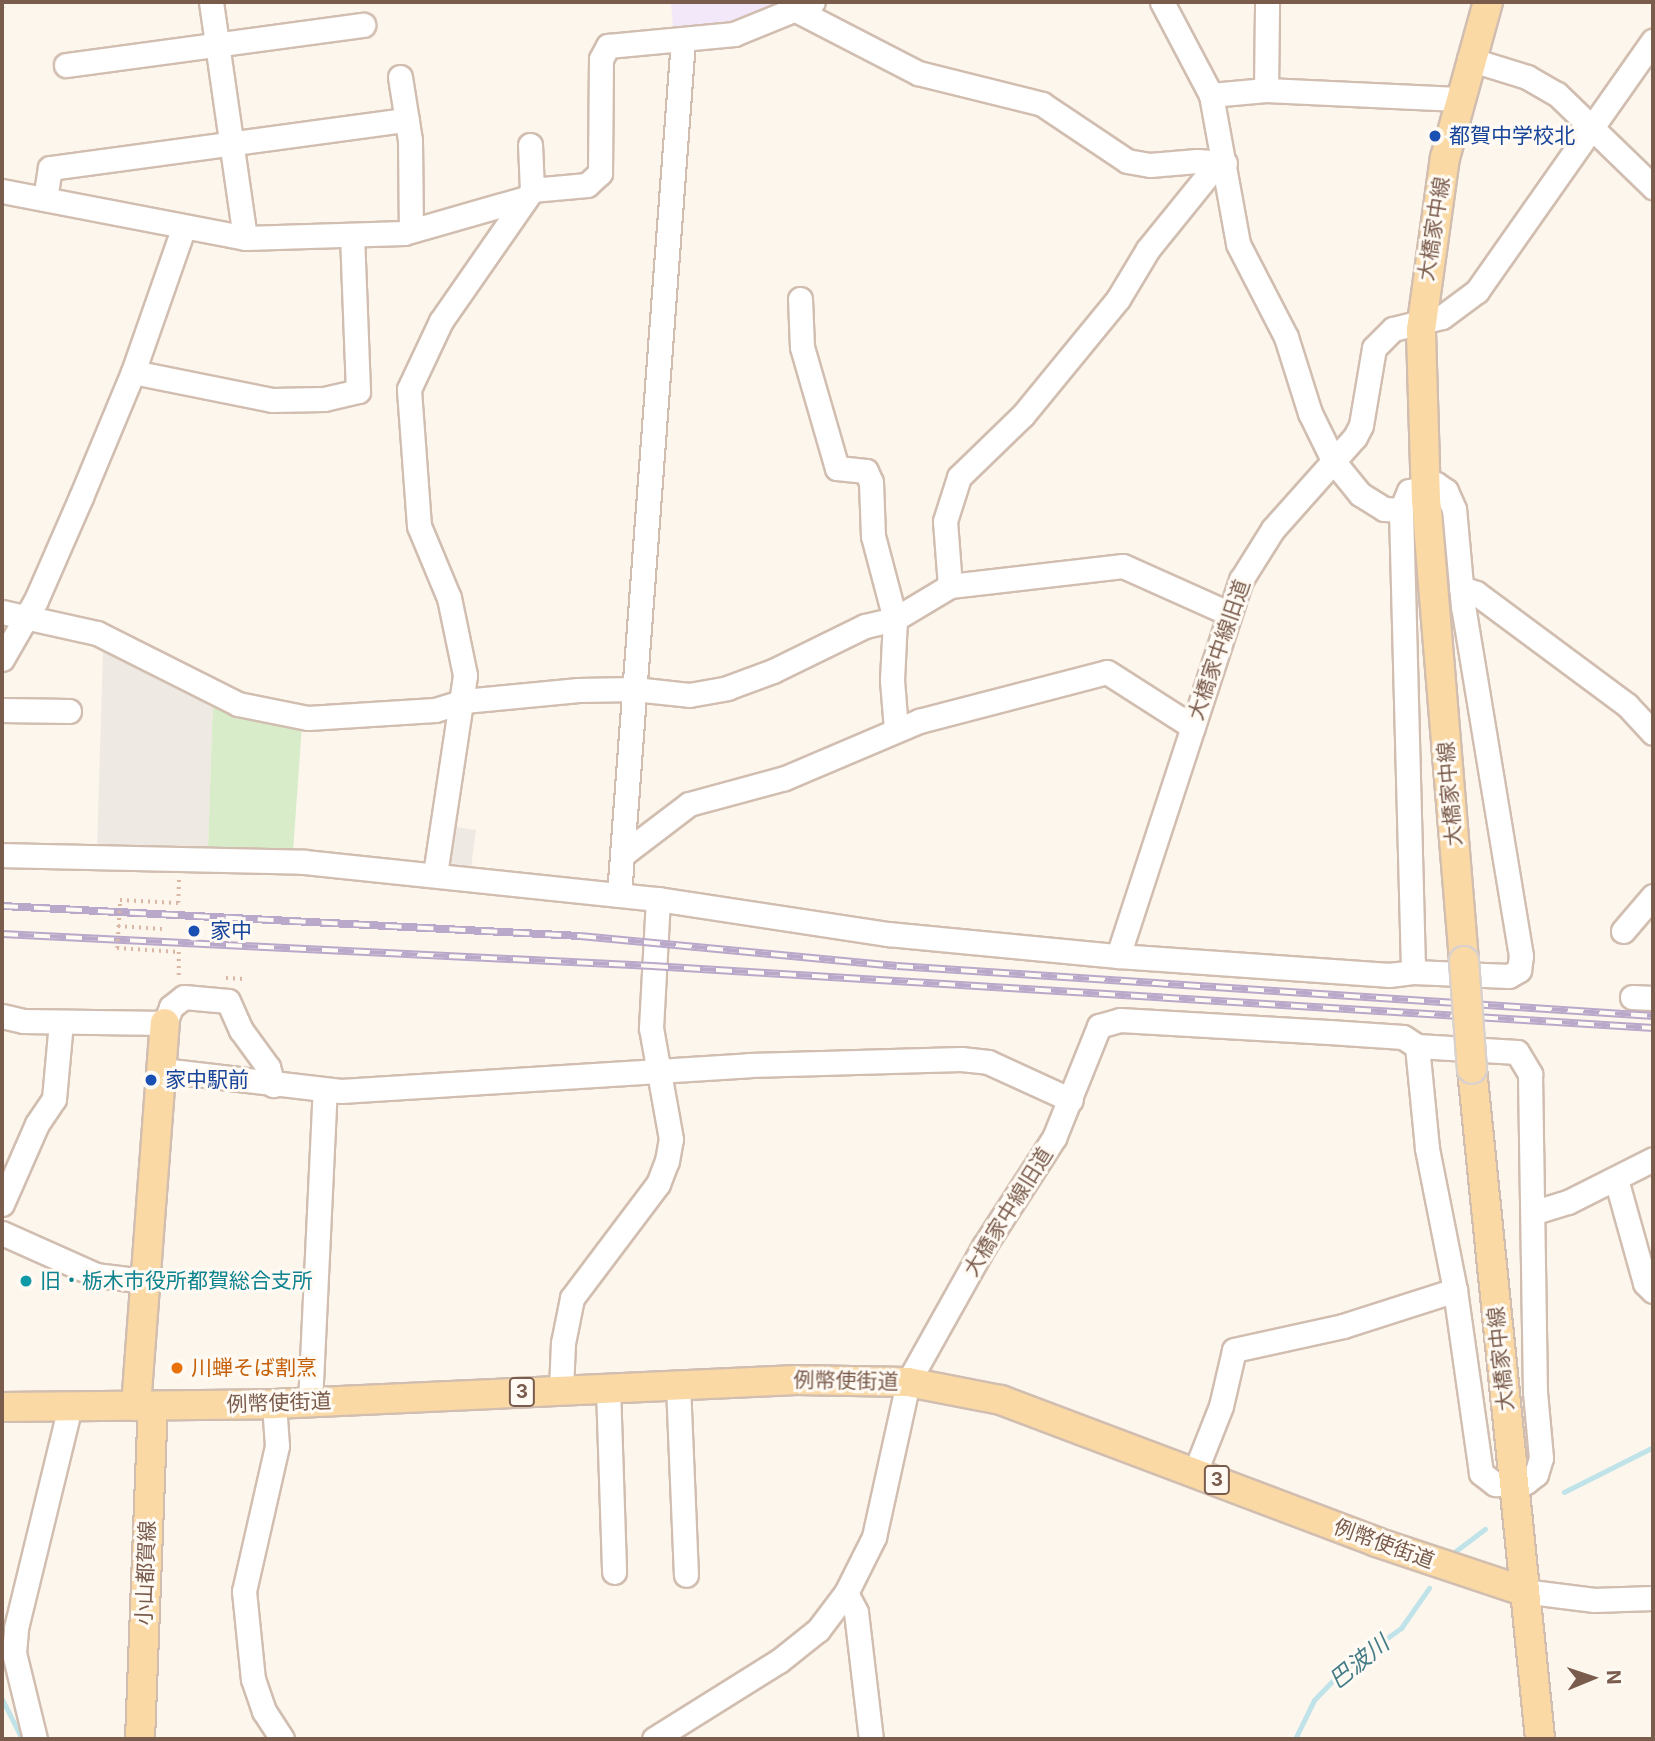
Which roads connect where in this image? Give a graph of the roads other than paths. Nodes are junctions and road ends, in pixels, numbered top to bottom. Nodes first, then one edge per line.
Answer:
1 (211, 2) edge
2 (1162, 2) edge
3 (1267, 2) edge
4 (1488, 2) edge
5 (806, 6) edge
6 (363, 25) dead end
7 (683, 40) junction
8 (1653, 41) edge
9 (217, 43) junction
10 (1469, 59) junction
11 (66, 65) dead end
12 (400, 77) dead end
13 (1266, 90) junction
14 (1211, 94) junction
15 (1458, 99) junction
16 (407, 120) junction
17 (1595, 129) junction
18 (232, 145) junction
19 (530, 145) dead end
20 (1221, 164) junction
21 (1653, 187) edge
22 (2, 191) edge
23 (529, 194) junction
24 (45, 199) junction
25 (183, 229) junction
26 (411, 230) junction
27 (352, 236) junction
28 (245, 238) junction
29 (800, 299) dead end
30 (1422, 321) junction
31 (133, 372) junction
32 (1334, 462) junction
33 (1425, 484) junction
34 (1401, 510) junction
35 (950, 586) junction
36 (1461, 588) junction
37 (2, 612) edge
38 (1228, 612) junction
39 (27, 618) junction
40 (895, 619) junction
41 (2, 659) edge
42 (634, 689) junction
43 (464, 701) junction
44 (2, 710) edge
45 (69, 711) dead end
46 (1193, 727) junction
47 (895, 730) junction
48 (1653, 733) edge
49 (2, 855) edge
50 (622, 855) junction
51 (435, 874) junction
52 (619, 895) junction
53 (1653, 896) edge
54 (657, 900) junction
55 (1623, 931) dead end
56 (1118, 956) junction
57 (1413, 972) junction
58 (2, 1016) edge
59 (61, 1022) junction
60 (164, 1023) junction
61 (1417, 1046) junction
62 (162, 1070) junction
63 (657, 1071) junction
64 (273, 1085) junction
65 (325, 1090) junction
66 (1071, 1100) junction
67 (1653, 1159) edge
68 (1616, 1179) junction
69 (2, 1204) edge
70 (1535, 1212) junction
71 (2, 1233) edge
72 (145, 1281) junction
73 (1455, 1290) junction
74 (1653, 1291) edge
75 (908, 1382) junction
76 (678, 1385) junction
77 (608, 1388) junction
78 (561, 1390) junction
79 (310, 1403) junction
80 (274, 1404) junction
81 (144, 1406) junction
82 (2, 1407) edge
83 (69, 1407) junction
84 (1195, 1472) junction
85 (1513, 1484) junction
86 (614, 1572) dead end
87 (687, 1575) dead end
88 (1523, 1591) junction
89 (846, 1593) junction
90 (1653, 1598) edge
91 (35, 1739) edge
92 (140, 1739) edge
93 (282, 1739) edge
94 (654, 1739) edge
95 (871, 1739) edge
96 (1540, 1739) edge

1 - 9 street
2 - 14 street
3 - 13 street
4 - 10 main road, 大橋家中線
5 - 7 street
5 - 20 street
6 - 9 street
7 - 23 street
7 - 42 street
8 - 17 street, 大橋家中線旧道
9 - 11 street
9 - 18 street
10 - 15 main road, 大橋家中線
10 - 17 street
12 - 16 street
13 - 14 street
13 - 15 street
14 - 20 street
15 - 30 main road, 大橋家中線
16 - 18 street
16 - 26 street
17 - 21 street
17 - 30 street, 大橋家中線旧道
18 - 24 street
18 - 28 street
19 - 23 street
20 - 32 street
20 - 35 street
22 - 24 street
23 - 26 street
23 - 43 street
24 - 25 street
25 - 28 street
25 - 31 street
26 - 27 street
27 - 28 street
27 - 31 street
29 - 40 street
30 - 32 street, 大橋家中線旧道
30 - 33 main road, 大橋家中線
31 - 39 street
32 - 34 street
32 - 38 street, 大橋家中線旧道
33 - 34 street
33 - 36 street
33 - 85 main road, 大橋家中線, bridge
34 - 57 street
35 - 38 street
35 - 40 street
36 - 48 street
36 - 57 street
37 - 39 street
38 - 46 street, 大橋家中線旧道
39 - 41 street
39 - 43 street
40 - 42 street
40 - 47 street
42 - 43 street
42 - 50 street
43 - 51 street
44 - 45 street
46 - 47 street
46 - 56 street, 大橋家中線旧道
47 - 50 street
49 - 51 street
50 - 52 street
51 - 52 street
52 - 54 street
53 - 55 street
54 - 56 street
54 - 63 street
56 - 57 street
58 - 59 street
59 - 60 street
59 - 69 street
60 - 62 main road, 小山都賀線
60 - 64 street
61 - 66 street, 大橋家中線旧道
61 - 70 street
61 - 73 street
62 - 64 street
62 - 72 main road, 小山都賀線
63 - 65 street
63 - 66 street
63 - 78 street
64 - 65 street
65 - 79 street
66 - 75 street, 大橋家中線旧道
67 - 68 street
68 - 70 street
68 - 74 street
70 - 85 street
71 - 72 street
72 - 81 main road, 小山都賀線
73 - 84 street
73 - 85 street
75 - 76 main road, 例幣使街道 / 3
75 - 84 main road, 例幣使街道 / 3
75 - 89 street, 大橋家中線旧道
76 - 77 main road, 例幣使街道 / 3
76 - 87 street
77 - 78 main road, 例幣使街道 / 3
77 - 86 street
78 - 79 main road, 例幣使街道 / 3
79 - 80 main road, 例幣使街道 / 3
80 - 81 main road, 例幣使街道 / 3
80 - 93 street
81 - 83 main road, 例幣使街道 / 3
81 - 92 main road, 小山都賀線
82 - 83 main road, 例幣使街道 / 3
83 - 91 street
84 - 88 main road, 例幣使街道 / 3
85 - 88 main road, 大橋家中線
88 - 90 street, 例幣使街道
88 - 96 main road, 大橋家中線
89 - 94 street, 大橋家中線旧道
89 - 95 street

